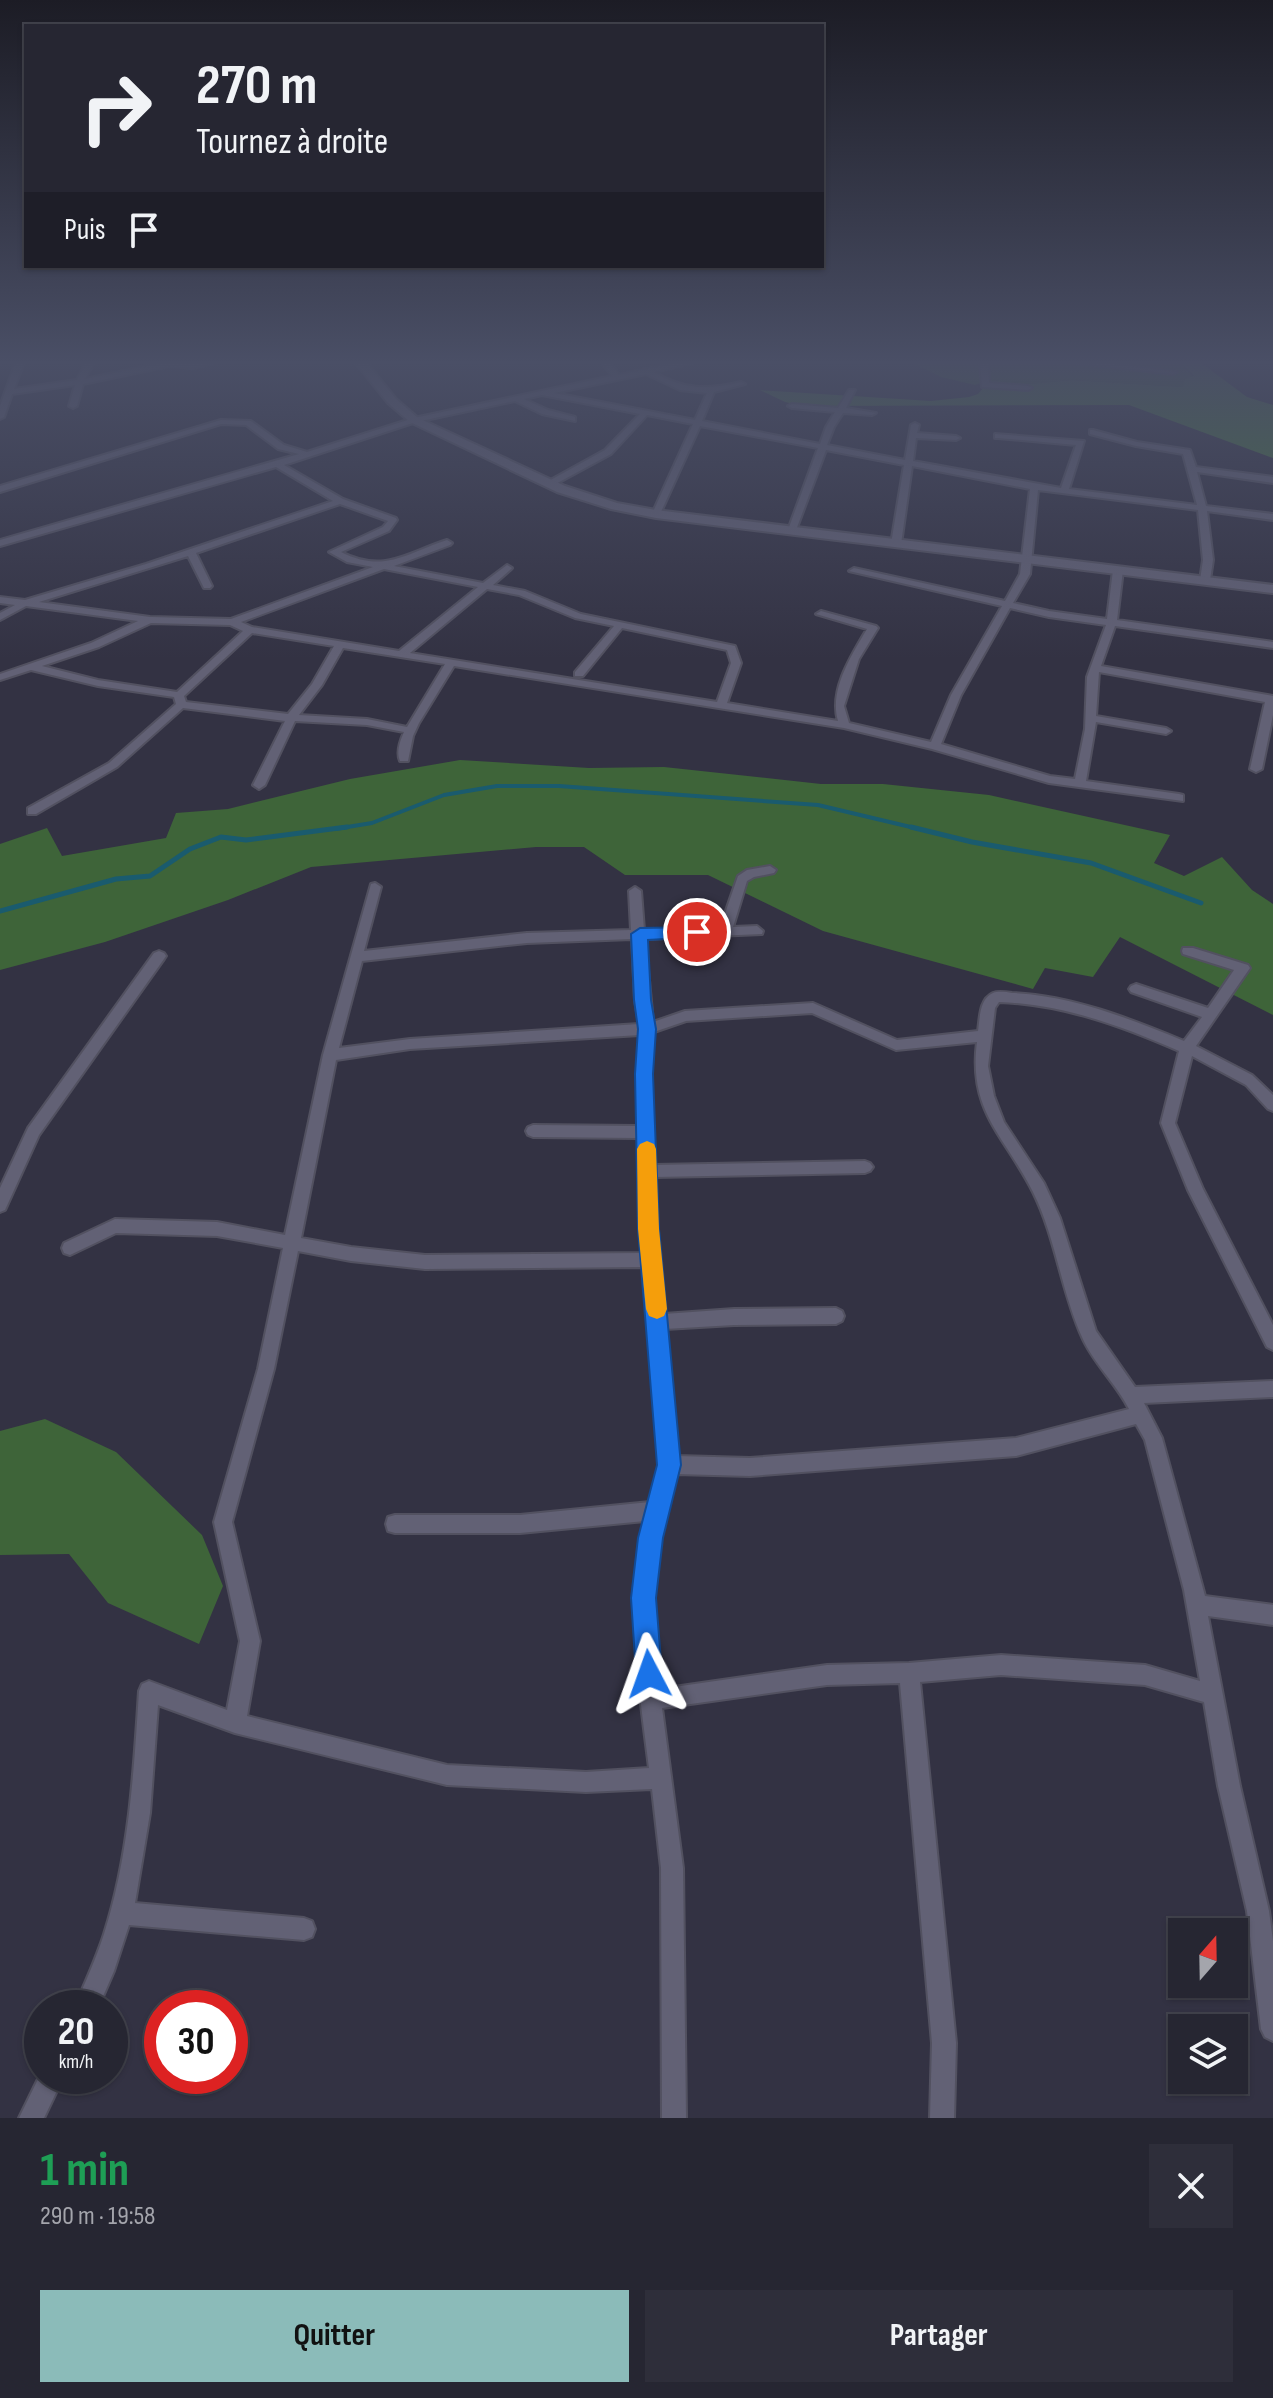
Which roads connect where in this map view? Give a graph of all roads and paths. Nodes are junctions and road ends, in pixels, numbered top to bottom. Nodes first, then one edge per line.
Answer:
1 (93, 461) edge
2 (285, 461) edge
3 (501, 461) edge
4 (592, 461) edge
5 (681, 461) edge
6 (818, 461) edge
7 (891, 461) edge
8 (910, 461) edge
9 (1075, 461) edge
10 (1189, 461) edge
11 (277, 464) junction
12 (909, 465) junction
13 (1191, 469) junction
14 (1273, 480) edge
15 (550, 484) junction
16 (1034, 487) junction
17 (0, 489) edge
18 (1064, 492) junction
19 (340, 501) junction
20 (1202, 510) junction
21 (656, 514) junction
22 (1273, 517) edge
23 (792, 530) junction
24 (0, 543) edge
25 (447, 543) dead end
26 (896, 544) junction
27 (190, 551) junction
28 (1025, 559) junction
29 (384, 567) junction
30 (507, 568) dead end
31 (1118, 570) junction
32 (854, 571) dead end
33 (1205, 580) junction
34 (207, 586) dead end
35 (483, 586) junction
36 (1273, 589) edge
37 (0, 600) edge
38 (1007, 603) junction
39 (23, 604) junction
40 (821, 614) dead end
41 (0, 617) edge
42 (150, 620) junction
43 (232, 622) junction
44 (1112, 622) junction
45 (620, 625) junction
46 (250, 630) junction
47 (341, 643) junction
48 (1273, 645) edge
49 (403, 653) junction
50 (452, 661) junction
51 (32, 667) junction
52 (1095, 668) junction
53 (579, 674) dead end
54 (0, 677) edge
55 (180, 700) junction
56 (1272, 700) edge
57 (721, 706) junction
58 (292, 717) junction
59 (1091, 718) junction
60 (844, 725) junction
61 (411, 731) junction
62 (1166, 731) dead end
63 (935, 746) junction
64 (404, 759) dead end
65 (1256, 769) dead end
66 (1080, 784) junction
67 (259, 785) dead end
68 (1179, 798) dead end
69 (32, 811) dead end
70 (770, 870) dead end
71 (375, 887) dead end
72 (635, 891) dead end
73 (757, 931) dead end
74 (725, 932) junction
75 (640, 934) junction
76 (1188, 951) dead end
77 (159, 956) dead end
78 (356, 957) junction
79 (1136, 989) dead end
80 (1212, 1015) junction
81 (647, 1029) junction
82 (985, 1036) junction
83 (1187, 1048) junction
84 (330, 1055) junction
85 (1273, 1105) edge
86 (533, 1131) dead end
87 (646, 1132) junction
88 (865, 1167) dead end
89 (647, 1171) junction
90 (0, 1205) edge
91 (294, 1241) junction
92 (70, 1248) dead end
93 (652, 1260) junction
94 (836, 1316) dead end
95 (658, 1322) junction
96 (1273, 1342) edge
97 (1273, 1389) edge
98 (1131, 1395) junction
99 (1141, 1414) junction
100 (669, 1465) junction
101 (657, 1511) junction
102 (395, 1524) dead end
103 (1197, 1605) junction
104 (1273, 1615) edge
105 (909, 1673) junction
106 (1213, 1695) junction
107 (651, 1700) junction
108 (235, 1723) junction
109 (661, 1778) junction
110 (1265, 1912) edge
111 (122, 1913) junction
112 (304, 1929) dead end
113 (95, 1990) edge
114 (1273, 2029) edge
115 (43, 2094) edge
116 (31, 2118) edge
117 (674, 2118) edge
118 (942, 2118) edge

1 - 17 street
2 - 11 street
3 - 15 street
4 - 15 street
5 - 21 street
6 - 23 street
7 - 12 street
8 - 12 street
9 - 18 street
10 - 13 street
11 - 19 street
11 - 24 street
12 - 16 street
12 - 26 street
13 - 14 street
13 - 20 street
15 - 21 street
16 - 18 street
16 - 28 street
18 - 20 street
19 - 27 street
19 - 29 street
20 - 22 street
20 - 33 street
21 - 23 street
23 - 26 street
25 - 29 street
26 - 28 street
27 - 34 street
27 - 39 street
28 - 31 street
28 - 38 street
29 - 35 street
29 - 43 street
30 - 35 street
31 - 33 street
31 - 44 street
32 - 38 street
33 - 36 street
35 - 45 street
35 - 49 street
37 - 39 street
38 - 44 street
38 - 63 street
39 - 41 street
39 - 42 street
40 - 60 street
42 - 43 street
42 - 51 street
43 - 46 street
44 - 48 street
44 - 52 street
45 - 53 street
45 - 57 street
46 - 47 street
46 - 55 street
47 - 49 street
47 - 58 street
49 - 50 street
50 - 57 street
50 - 61 street
51 - 54 street
51 - 55 street
52 - 56 street
52 - 59 street
55 - 58 street
55 - 69 street
56 - 65 street
57 - 60 street
58 - 61 street
58 - 67 street
59 - 62 street
59 - 66 street
60 - 63 street
61 - 64 street
63 - 66 street
66 - 68 street
70 - 74 street
71 - 78 street
72 - 75 street
73 - 74 street
74 - 75 street
75 - 78 street
75 - 81 street
76 - 80 street
77 - 90 street
78 - 84 street
79 - 80 street
80 - 83 street
81 - 82 street
81 - 84 street
81 - 87 street
82 - 83 street
82 - 98 street
83 - 85 street
83 - 96 street
84 - 91 street
86 - 87 street
87 - 89 street
88 - 89 street
89 - 93 street
91 - 92 street
91 - 93 street
91 - 108 street
93 - 95 street
94 - 95 street
95 - 100 street
97 - 98 street
98 - 99 street
99 - 100 street
99 - 103 street
100 - 101 street
101 - 102 street
101 - 107 street
103 - 104 street
103 - 106 street
105 - 106 street
105 - 107 street
105 - 118 street
106 - 110 street
107 - 109 street
108 - 109 street
108 - 111 street
109 - 117 street
110 - 114 street
111 - 112 street
111 - 113 street
115 - 116 street

